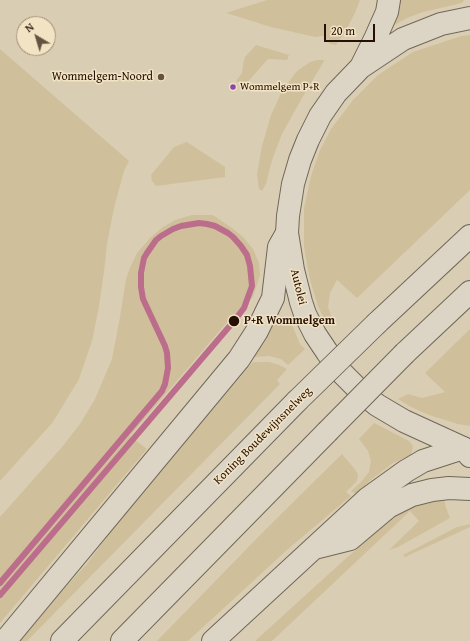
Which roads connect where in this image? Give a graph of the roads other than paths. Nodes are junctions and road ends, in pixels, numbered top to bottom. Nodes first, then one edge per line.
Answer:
1 (389, 0) edge
2 (470, 18) edge
3 (361, 67) junction
4 (287, 233) junction
5 (470, 236) edge
6 (470, 292) edge
7 (468, 451) edge
8 (470, 489) edge
9 (314, 548) junction
10 (5, 641) edge
11 (62, 641) edge
12 (122, 641) edge
13 (213, 641) edge

1 - 3 main road, Autolei
2 - 3 main road, Autolei
3 - 4 main road, Autolei
4 - 7 main road, Autolei
4 - 10 main road
5 - 11 main road, Koning Boudewijnsnelweg, bridge
6 - 12 main road, bridge
7 - 9 main road
8 - 9 main road
9 - 13 main road

